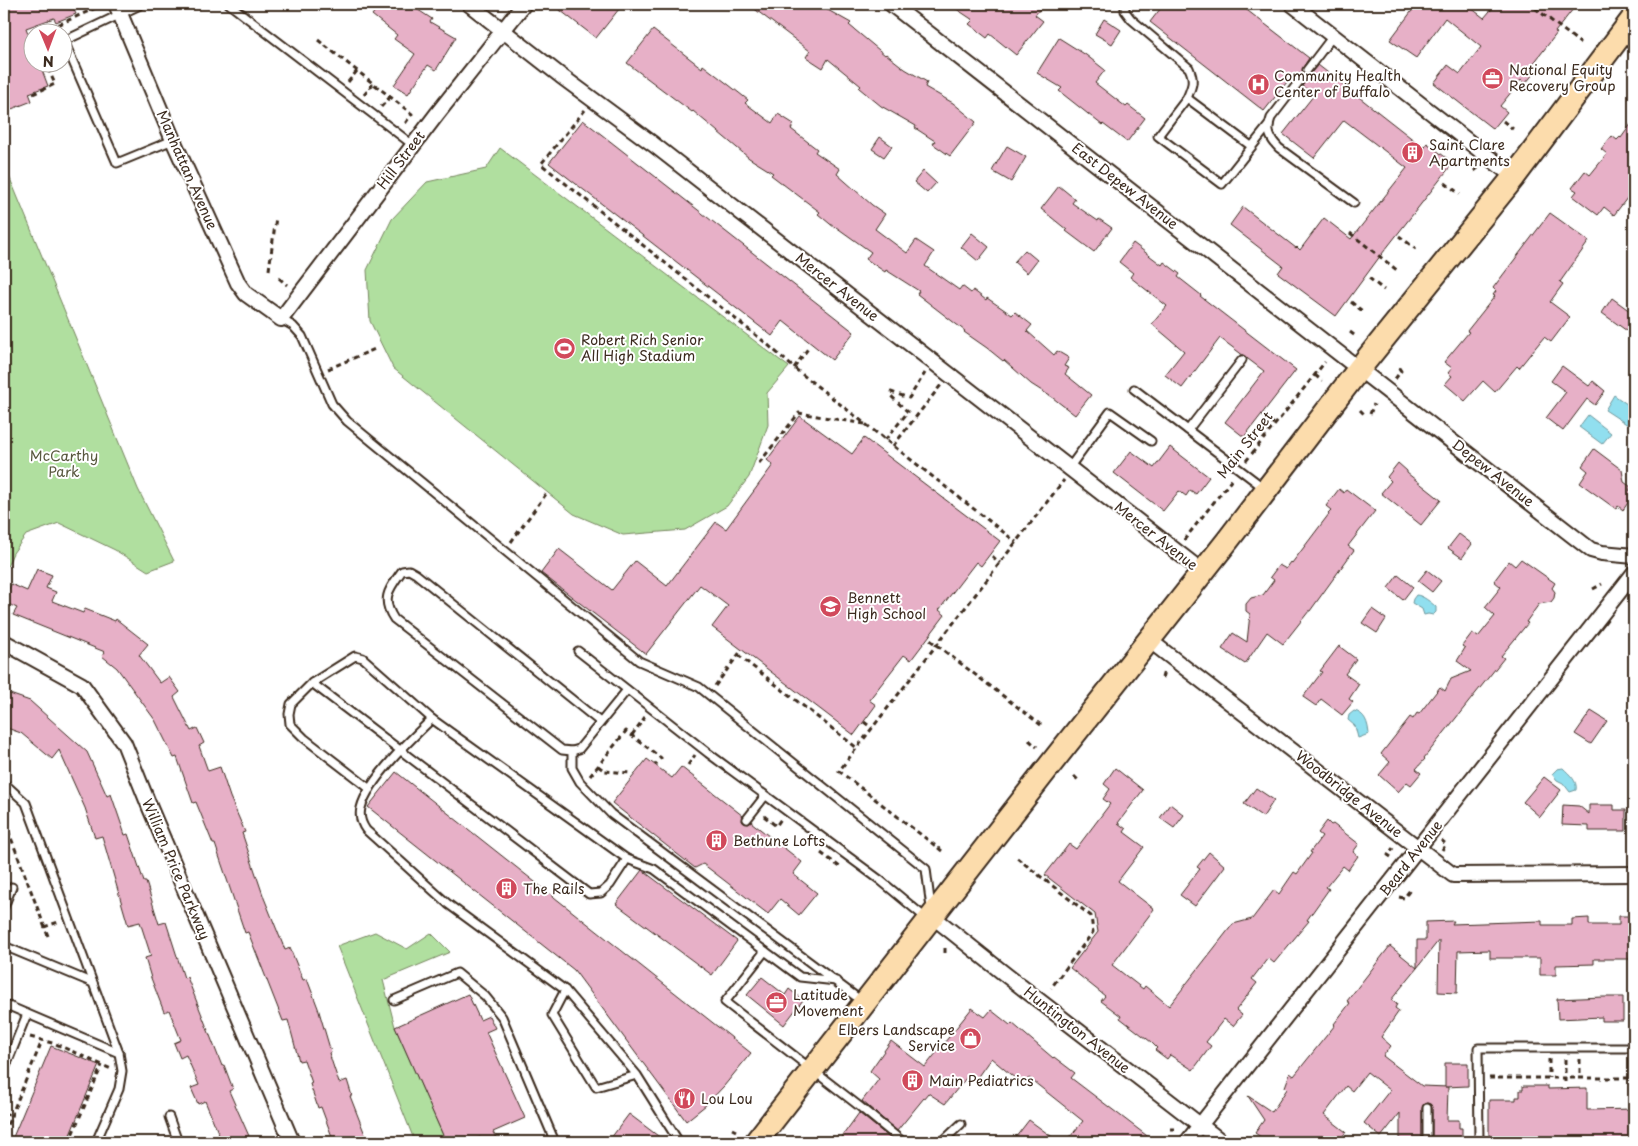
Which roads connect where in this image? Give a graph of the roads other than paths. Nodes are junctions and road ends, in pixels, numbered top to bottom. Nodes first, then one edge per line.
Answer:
1 (142, 4) edge
2 (229, 4) edge
3 (470, 4) edge
4 (524, 4) edge
5 (891, 4) edge
6 (1125, 4) edge
7 (1292, 4) edge
8 (118, 9) edge
9 (1634, 17) edge
10 (503, 30) junction
11 (1334, 36) junction
12 (1307, 70) dead end
13 (1301, 79) dead end
14 (1187, 98) junction
15 (1268, 125) junction
16 (173, 140) junction
17 (413, 146) junction
18 (1251, 146) junction
19 (1514, 176) junction
20 (1354, 203) dead end
21 (281, 319) junction
22 (1242, 360) dead end
23 (1359, 369) junction
24 (1134, 389) dead end
25 (1188, 430) junction
26 (1150, 441) dead end
27 (1066, 475) junction
28 (1266, 490) junction
29 (1634, 556) edge
30 (1203, 572) junction
31 (1634, 573) edge
32 (1149, 640) junction
33 (4, 642) edge
34 (578, 651) dead end
35 (312, 683) junction
36 (627, 690) junction
37 (432, 719) junction
38 (600, 722) junction
39 (400, 751) junction
40 (572, 751) junction
41 (4, 783) edge
42 (370, 789) junction
43 (765, 796) junction
44 (748, 819) dead end
45 (1419, 848) junction
46 (626, 859) junction
47 (1634, 874) edge
48 (12, 887) dead end
49 (4, 907) edge
50 (931, 918) junction
51 (4, 946) edge
52 (765, 951) junction
53 (836, 981) junction
54 (93, 983) junction
55 (565, 990) junction
56 (394, 1000) dead end
57 (865, 1003) junction
58 (4, 1004) edge
59 (27, 1014) junction
60 (1634, 1048) edge
61 (119, 1053) junction
62 (812, 1070) junction
63 (4, 1071) edge
64 (636, 1076) junction
65 (1427, 1108) dead end
66 (169, 1117) dead end
67 (960, 1124) dead end
68 (1200, 1126) junction
69 (96, 1142) edge
70 (178, 1142) edge
71 (292, 1142) edge
72 (556, 1142) edge
73 (679, 1142) edge
74 (756, 1142) edge
75 (903, 1142) edge
76 (942, 1142) edge
77 (1187, 1142) edge
78 (1222, 1142) edge
79 (1427, 1142) edge
80 (1479, 1142) edge

1 - 8 lane
2 - 17 lane
3 - 10 street, Mercer Avenue
4 - 10 street, Hill Street
5 - 23 street, East Depew Avenue
6 - 14 lane
7 - 11 street
8 - 16 street, Manhattan Avenue
8 - 16 lane
9 - 19 main road
10 - 17 street, Hill Street
10 - 27 street, Mercer Avenue
11 - 12 lane
11 - 19 street
13 - 15 lane
14 - 18 lane
14 - 18 lane
15 - 18 lane
15 - 20 lane
16 - 21 street, Manhattan Avenue
17 - 21 street, Hill Street
19 - 23 main road
21 - 50 lane
22 - 25 lane
23 - 28 main road
23 - 29 street, Depew Avenue
24 - 25 lane
25 - 28 lane
26 - 27 lane
27 - 30 street, Mercer Avenue
28 - 30 main road
30 - 32 main road
31 - 45 street, Beard Avenue
32 - 45 street, Woodbridge Avenue
32 - 50 main road
33 - 71 street, William Price Parkway
34 - 36 lane
35 - 37 lane
35 - 39 lane
35 - 42 lane
36 - 38 lane
36 - 43 lane
37 - 39 lane
37 - 46 lane
38 - 40 lane
38 - 40 lane
39 - 42 lane
39 - 46 lane
40 - 53 lane
41 - 54 lane
42 - 55 lane
43 - 44 lane
43 - 50 lane
45 - 47 street, Woodbridge Avenue
45 - 68 street, Beard Avenue
46 - 52 lane
48 - 49 lane
50 - 57 main road
50 - 68 street, Huntington Avenue
51 - 54 lane
52 - 53 lane
52 - 62 lane
53 - 57 lane
54 - 61 lane
55 - 64 lane
55 - 64 lane
56 - 72 lane
57 - 62 main road
58 - 59 lane
59 - 61 lane
59 - 63 lane
60 - 80 lane
61 - 69 lane
62 - 74 main road
62 - 75 lane
64 - 73 lane
65 - 79 lane
66 - 70 lane
67 - 76 lane
68 - 77 street, Beard Avenue
68 - 78 street, Huntington Avenue

